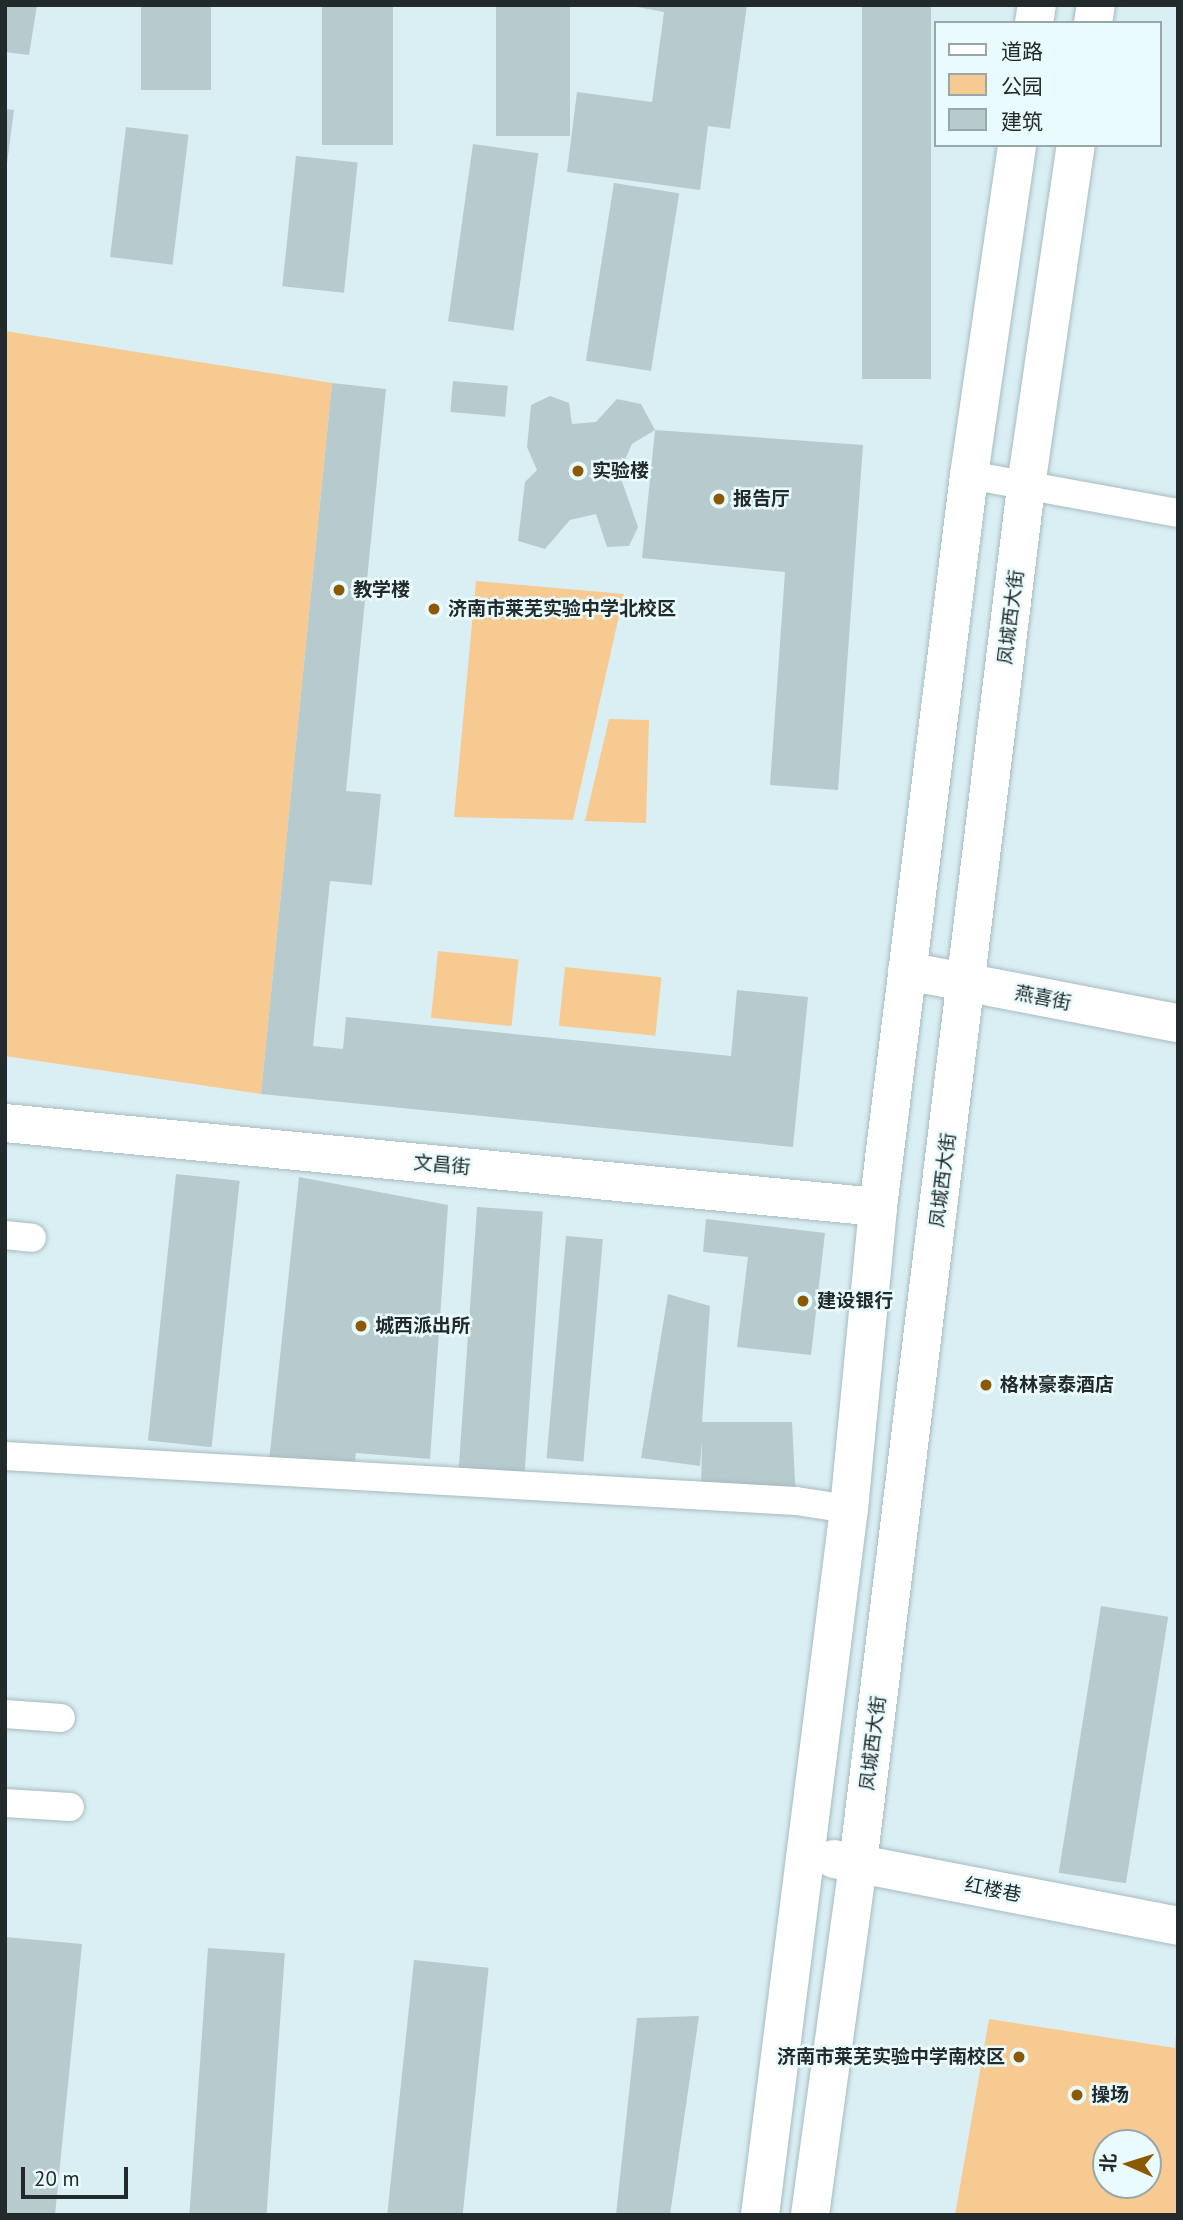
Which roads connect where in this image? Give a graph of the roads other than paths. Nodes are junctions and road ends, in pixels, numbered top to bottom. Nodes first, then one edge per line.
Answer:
1 (1017, 147) edge
2 (1076, 147) edge
3 (969, 475) junction
4 (1026, 486) junction
5 (1178, 513) edge
6 (907, 971) junction
7 (967, 983) junction
8 (1178, 1023) edge
9 (5, 1123) edge
10 (878, 1207) junction
11 (5, 1456) edge
12 (849, 1510) junction
13 (5, 1714) edge
14 (61, 1717) dead end
15 (5, 1803) edge
16 (70, 1807) dead end
17 (808, 1854) junction
18 (858, 1863) junction
19 (1178, 1926) edge
20 (760, 2215) edge
21 (810, 2215) edge

1 - 3 main road
2 - 4 main road, 凤城西大街
3 - 4 street
3 - 6 main road
4 - 5 street
4 - 7 main road, 凤城西大街
6 - 7 main road, 燕喜街
6 - 10 main road
7 - 8 main road, 燕喜街
7 - 18 main road, 凤城西大街
9 - 10 main road, 文昌街
10 - 12 main road
11 - 12 street
12 - 17 main road
13 - 14 street
15 - 16 street
17 - 18 main road, 红楼巷
17 - 20 main road
18 - 19 main road, 红楼巷
18 - 21 main road, 凤城西大街

